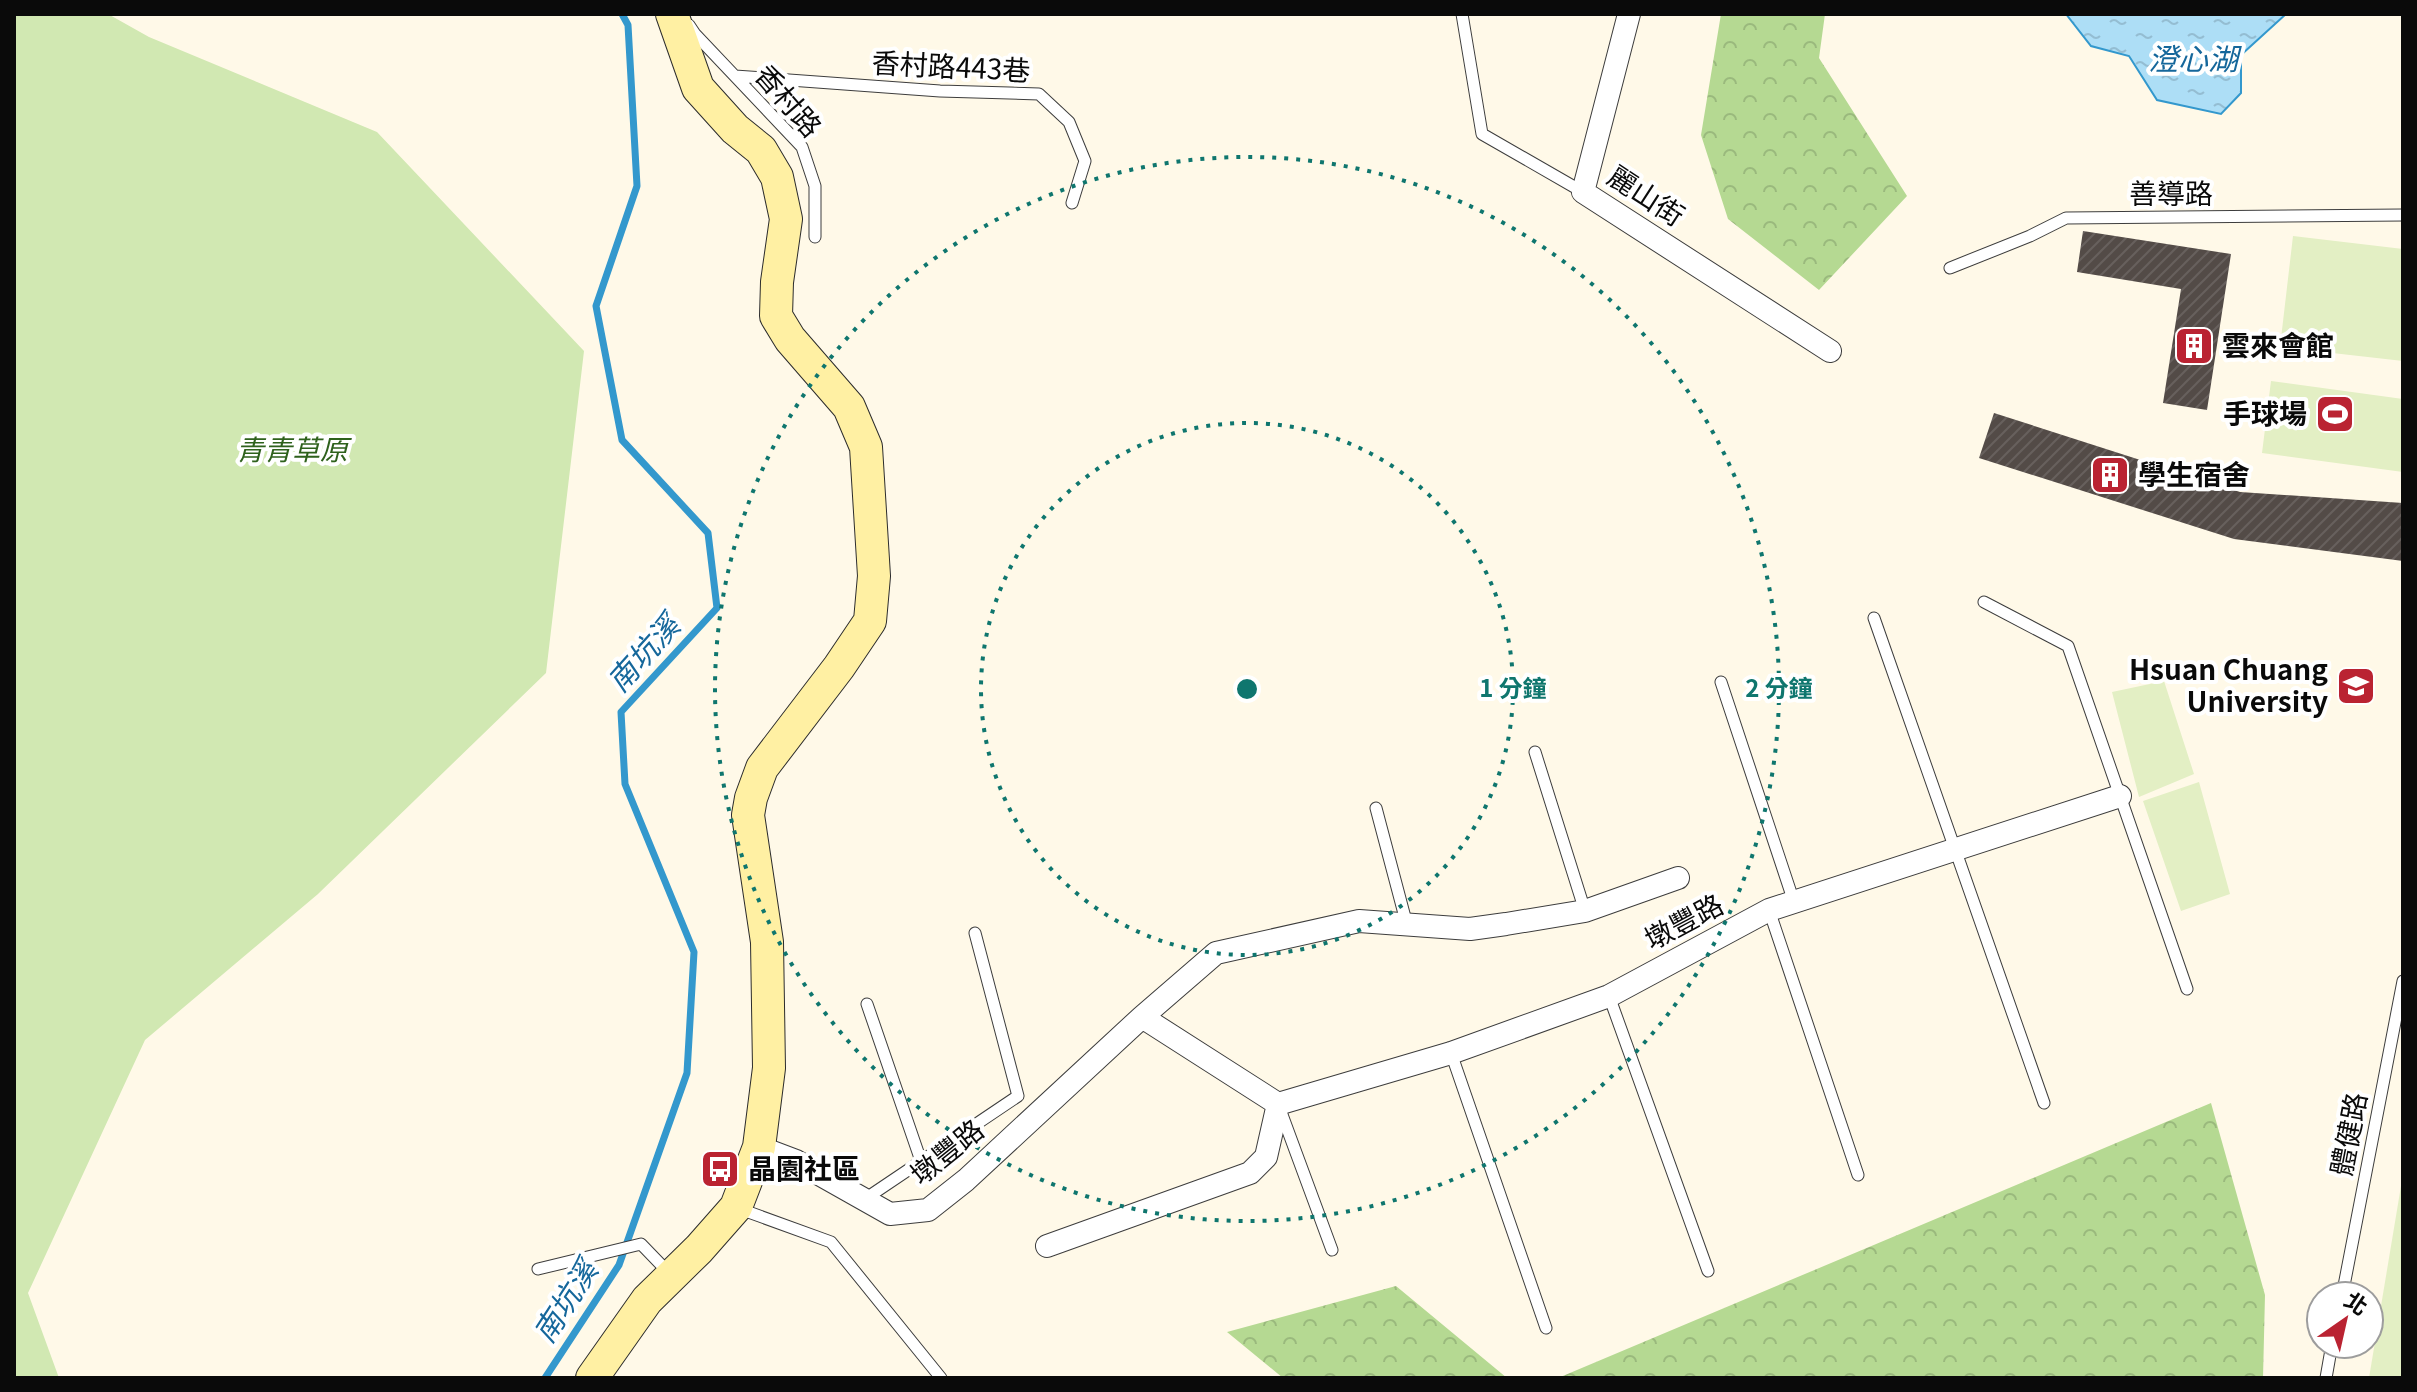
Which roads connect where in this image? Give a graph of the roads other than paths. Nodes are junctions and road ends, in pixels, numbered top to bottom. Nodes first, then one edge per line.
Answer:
1 (672, 14) edge
2 (682, 14) edge
3 (1462, 14) edge
4 (1629, 14) edge
5 (735, 76) junction
6 (1583, 192) junction
7 (1072, 203) dead end
8 (2403, 215) edge
9 (815, 237) dead end
10 (1950, 268) dead end
11 (1830, 351) dead end
12 (1984, 602) dead end
13 (1874, 618) dead end
14 (1721, 682) dead end
15 (1535, 752) dead end
16 (2120, 796) junction
17 (1376, 808) dead end
18 (1954, 849) junction
19 (1678, 878) dead end
20 (1794, 902) junction
21 (1769, 910) junction
22 (1585, 911) junction
23 (1407, 925) junction
24 (975, 933) dead end
25 (2403, 981) edge
26 (2187, 989) dead end
27 (1609, 996) junction
28 (867, 1004) dead end
29 (1142, 1017) junction
30 (1451, 1053) junction
31 (2044, 1103) dead end
32 (1278, 1104) junction
33 (759, 1147) junction
34 (921, 1161) junction
35 (1858, 1175) dead end
36 (864, 1199) junction
37 (736, 1207) junction
38 (1047, 1246) dead end
39 (1332, 1250) dead end
40 (538, 1269) dead end
41 (1708, 1271) dead end
42 (672, 1276) junction
43 (2345, 1280) edge
44 (1546, 1328) dead end
45 (592, 1378) edge
46 (941, 1378) edge

1 - 33 street
2 - 5 lane, 香村路
3 - 6 lane
4 - 6 street, 麗山街
5 - 7 lane, 香村路443巷
5 - 9 lane, 香村路
6 - 11 street, 麗山街
8 - 10 lane, 善導路
12 - 16 lane
13 - 18 lane
14 - 20 lane
15 - 22 lane
16 - 18 street, 墩豐路
16 - 26 lane
17 - 23 lane
18 - 20 street, 墩豐路
18 - 31 lane
19 - 22 street, 墩豐路
20 - 21 street, 墩豐路
21 - 27 street, 墩豐路
21 - 35 lane
22 - 23 street, 墩豐路
23 - 29 street, 墩豐路
24 - 34 lane
25 - 43 lane, 體健路
27 - 30 street, 墩豐路
27 - 41 lane
28 - 34 lane
29 - 32 street
29 - 36 street, 墩豐路
30 - 32 street, 墩豐路
30 - 44 lane
32 - 38 street
32 - 39 lane
33 - 36 street, 墩豐路
33 - 37 street
34 - 36 lane
37 - 42 street
37 - 46 lane
40 - 42 lane
42 - 45 street

